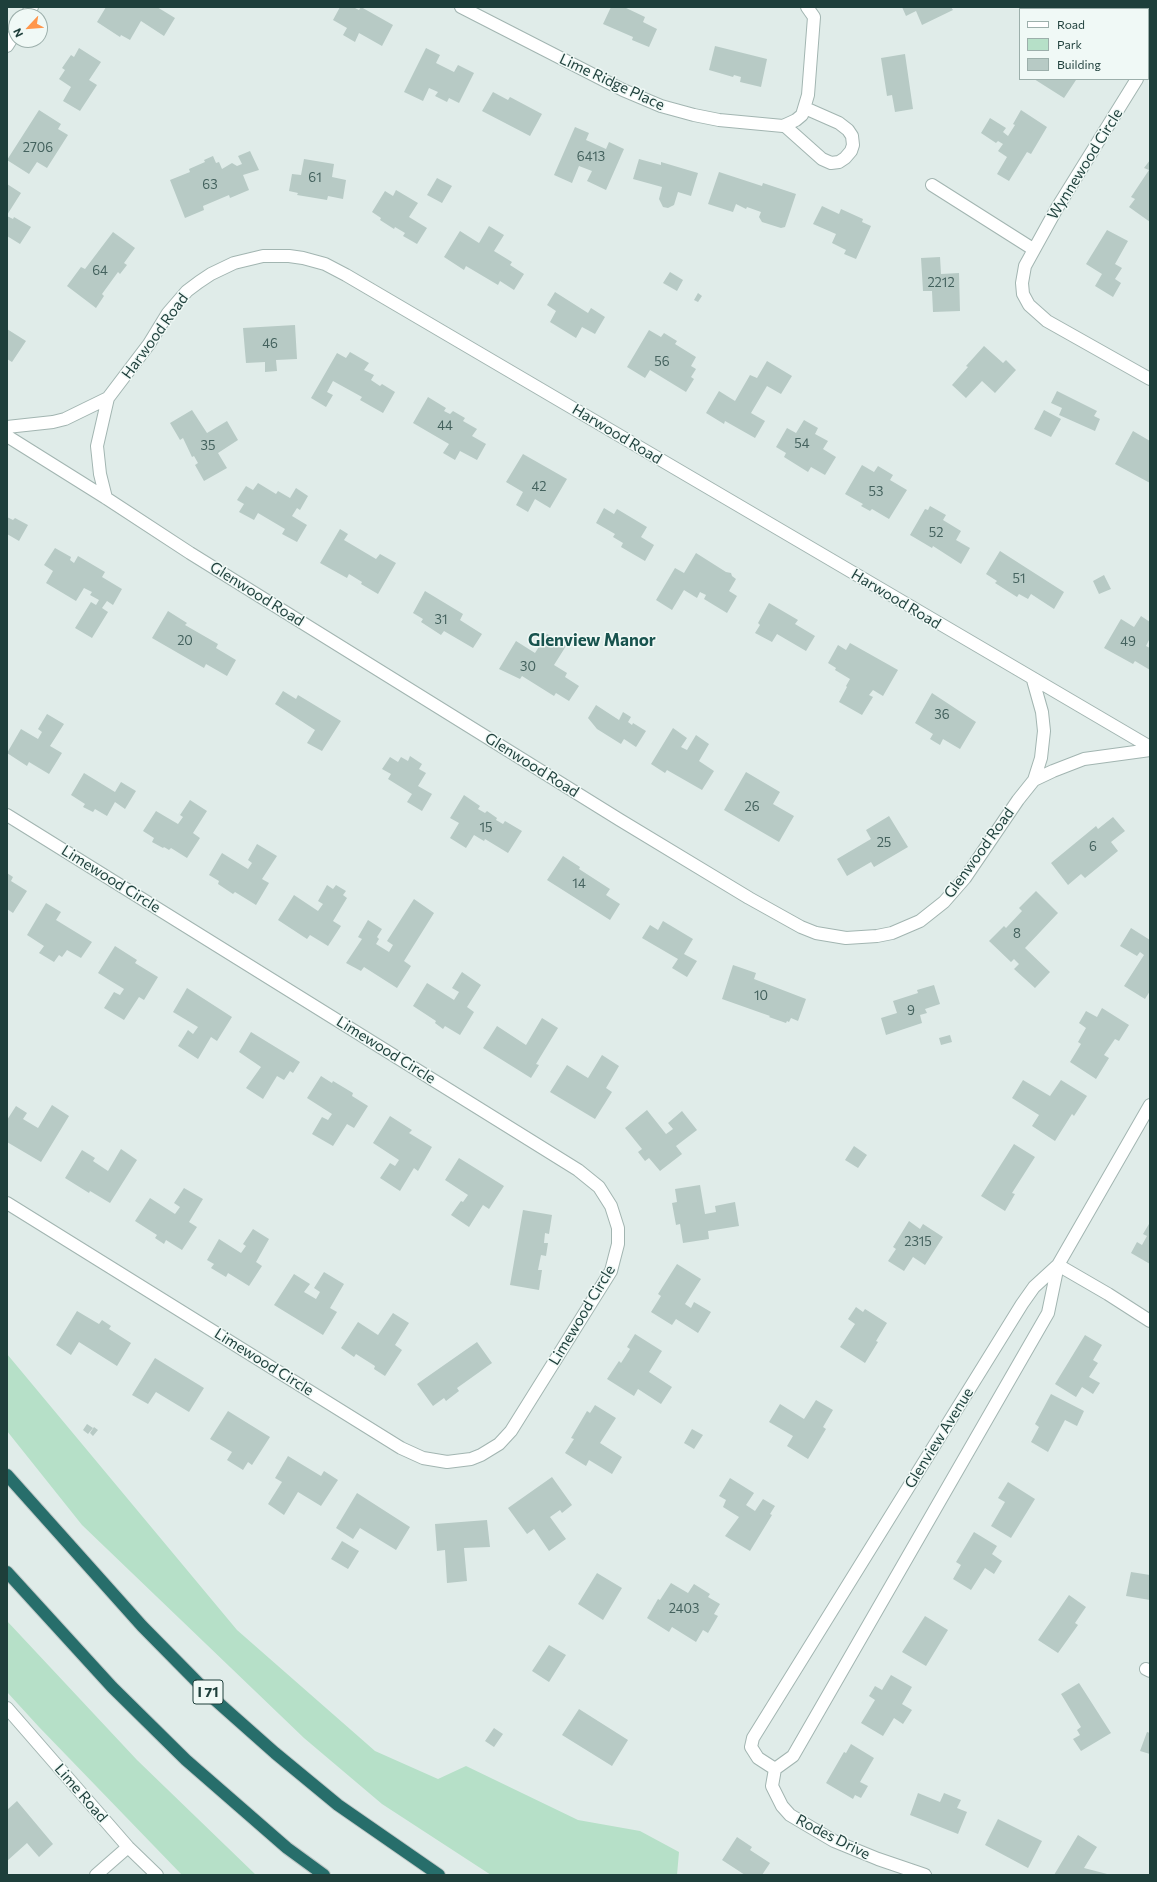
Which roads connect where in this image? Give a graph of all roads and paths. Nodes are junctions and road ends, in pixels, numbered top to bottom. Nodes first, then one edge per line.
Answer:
1 (461, 7) edge
2 (807, 7) edge
3 (1136, 80) edge
4 (805, 108) junction
5 (785, 126) junction
6 (932, 185) dead end
7 (1033, 249) junction
8 (1150, 380) edge
9 (108, 398) junction
10 (7, 427) edge
11 (7, 436) edge
12 (106, 498) junction
13 (1033, 680) junction
14 (1150, 748) edge
15 (1034, 780) junction
16 (7, 815) edge
17 (1150, 1105) edge
18 (7, 1203) edge
19 (1058, 1265) junction
20 (1150, 1321) edge
21 (7, 1475) edge
22 (7, 1572) edge
23 (7, 1708) edge
24 (775, 1769) junction
25 (128, 1847) junction
26 (96, 1875) edge
27 (157, 1875) edge
28 (324, 1875) edge
29 (439, 1875) edge
30 (924, 1875) edge

1 - 5 street, Lime Ridge Place
2 - 4 street
3 - 7 street, Wynnewood Circle
4 - 5 street
4 - 5 street
6 - 7 street
7 - 8 street, Wynnewood Circle
9 - 10 street, Harwood Road
9 - 12 street, Harwood Road
9 - 13 street, Harwood Road
11 - 12 street, Glenwood Road
12 - 15 street, Glenwood Road
13 - 14 street, Harwood Road
13 - 15 street, Glenwood Road
14 - 15 street, Glenwood Road
16 - 18 street, Limewood Circle
17 - 19 street, Glenview Avenue
19 - 20 street
19 - 24 street
19 - 24 street, Glenview Avenue
21 - 29 highway, I 71
22 - 28 highway
23 - 25 street, Lime Road
24 - 30 street, Rodes Drive
25 - 26 street
25 - 27 street, Lime Road

